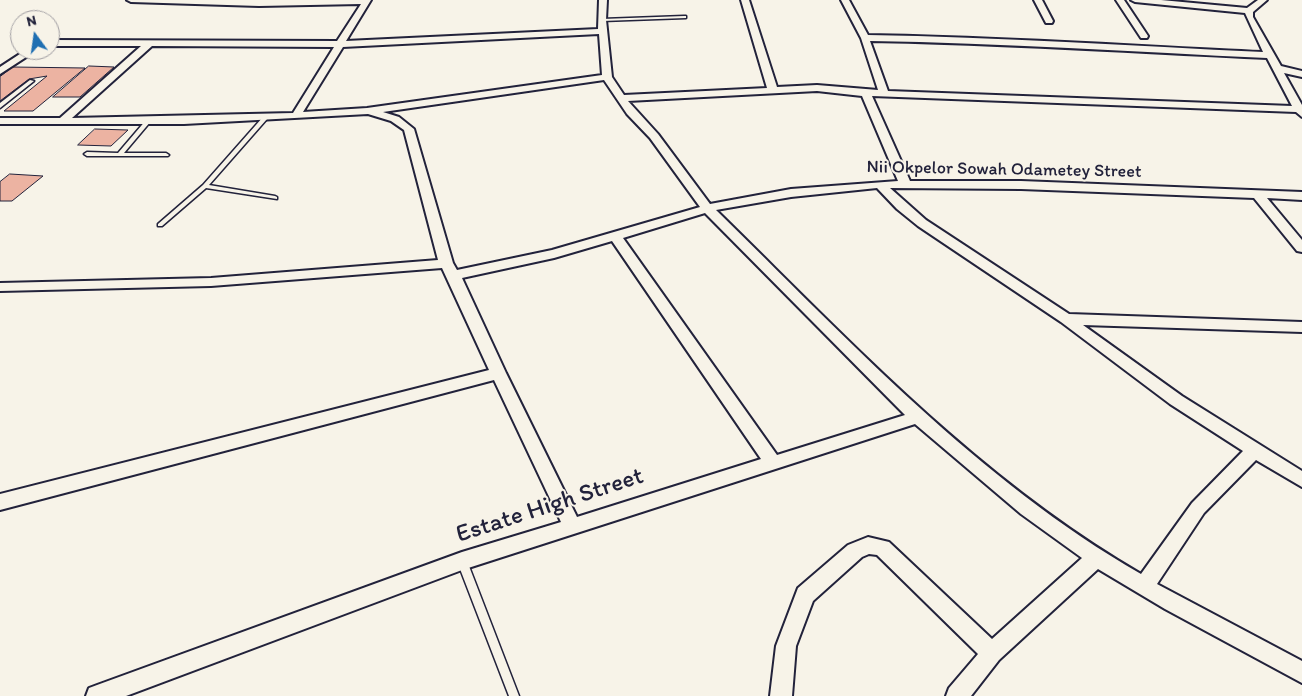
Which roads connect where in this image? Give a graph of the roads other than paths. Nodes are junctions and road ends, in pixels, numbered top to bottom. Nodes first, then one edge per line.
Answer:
1 (132, 0) edge
2 (367, 0) edge
3 (603, 0) edge
4 (745, 0) edge
5 (845, 0) edge
6 (1038, 0) edge
7 (1120, 0) edge
8 (1136, 0) edge
9 (1263, 0) edge
10 (1249, 11) junction
11 (684, 17) dead end
12 (602, 20) junction
13 (1049, 21) dead end
14 (604, 30) junction
15 (1144, 36) dead end
16 (865, 38) junction
17 (60, 43) edge
18 (150, 43) junction
19 (340, 44) junction
20 (1270, 55) junction
21 (17, 60) edge
22 (1276, 68) junction
23 (0, 71) edge
24 (1302, 74) edge
25 (607, 77) junction
26 (32, 81) dead end
27 (773, 90) junction
28 (866, 93) junction
29 (884, 94) junction
30 (622, 98) junction
31 (0, 106) edge
32 (368, 110) junction
33 (1300, 112) edge
34 (296, 116) junction
35 (265, 118) junction
36 (149, 120) junction
37 (0, 122) edge
38 (62, 122) junction
39 (87, 154) dead end
40 (120, 155) junction
41 (166, 155) dead end
42 (880, 184) junction
43 (906, 185) junction
44 (205, 186) junction
45 (1257, 194) junction
46 (1302, 196) edge
47 (275, 198) dead end
48 (707, 208) junction
49 (160, 225) dead end
50 (614, 236) junction
51 (1302, 248) edge
52 (450, 269) junction
53 (0, 287) edge
54 (1066, 319) junction
55 (1302, 327) edge
56 (498, 373) junction
57 (918, 417) junction
58 (1255, 450) junction
59 (774, 464) junction
60 (1302, 480) edge
61 (0, 502) edge
62 (572, 525) junction
63 (1096, 558) junction
64 (462, 561) junction
65 (1144, 586) junction
66 (992, 653) junction
67 (1302, 672) edge
68 (97, 696) edge
69 (514, 696) edge
70 (781, 696) edge
71 (958, 696) edge

1 - 2 street
2 - 19 street
3 - 12 street
4 - 27 street
5 - 16 street
6 - 13 street
7 - 15 street
8 - 10 street
9 - 10 street
10 - 20 street
11 - 12 lane
12 - 14 street
14 - 19 street
14 - 25 street
16 - 20 street
16 - 29 street
17 - 18 street
18 - 19 street
18 - 38 street
19 - 34 street
20 - 22 street
21 - 23 street
22 - 24 street
22 - 33 street
25 - 30 street
25 - 32 street
26 - 31 lane
27 - 28 street
27 - 30 street
28 - 29 street
28 - 43 street
29 - 33 street
30 - 48 street
32 - 34 street
32 - 52 street
34 - 35 street
35 - 36 street
35 - 44 lane
36 - 38 street
36 - 40 lane
37 - 38 street
39 - 40 lane
40 - 41 lane
42 - 43 street, Nii Okpelor Sowah Odametey Street
42 - 48 street, Nii Okpelor Sowah Odametey Street
42 - 54 street
43 - 45 street, Nii Okpelor Sowah Odametey Street
44 - 47 lane
44 - 49 lane
45 - 46 street, Nii Okpelor Sowah Odametey Street
45 - 51 street
48 - 50 street, Nii Okpelor Sowah Odametey Street
48 - 57 street
50 - 52 street, Nii Okpelor Sowah Odametey Street
50 - 59 street
52 - 53 street, Nii Okpelor Sowah Odametey Street
52 - 56 street
54 - 55 street
54 - 58 street
56 - 61 street
56 - 62 street
57 - 59 street, Estate High Street
57 - 63 street
58 - 60 street
58 - 65 street
59 - 62 street, Estate High Street
62 - 64 street, Estate High Street
63 - 65 street
63 - 66 street
64 - 68 street, Estate High Street
64 - 69 lane
65 - 67 street
66 - 70 street
66 - 71 street

